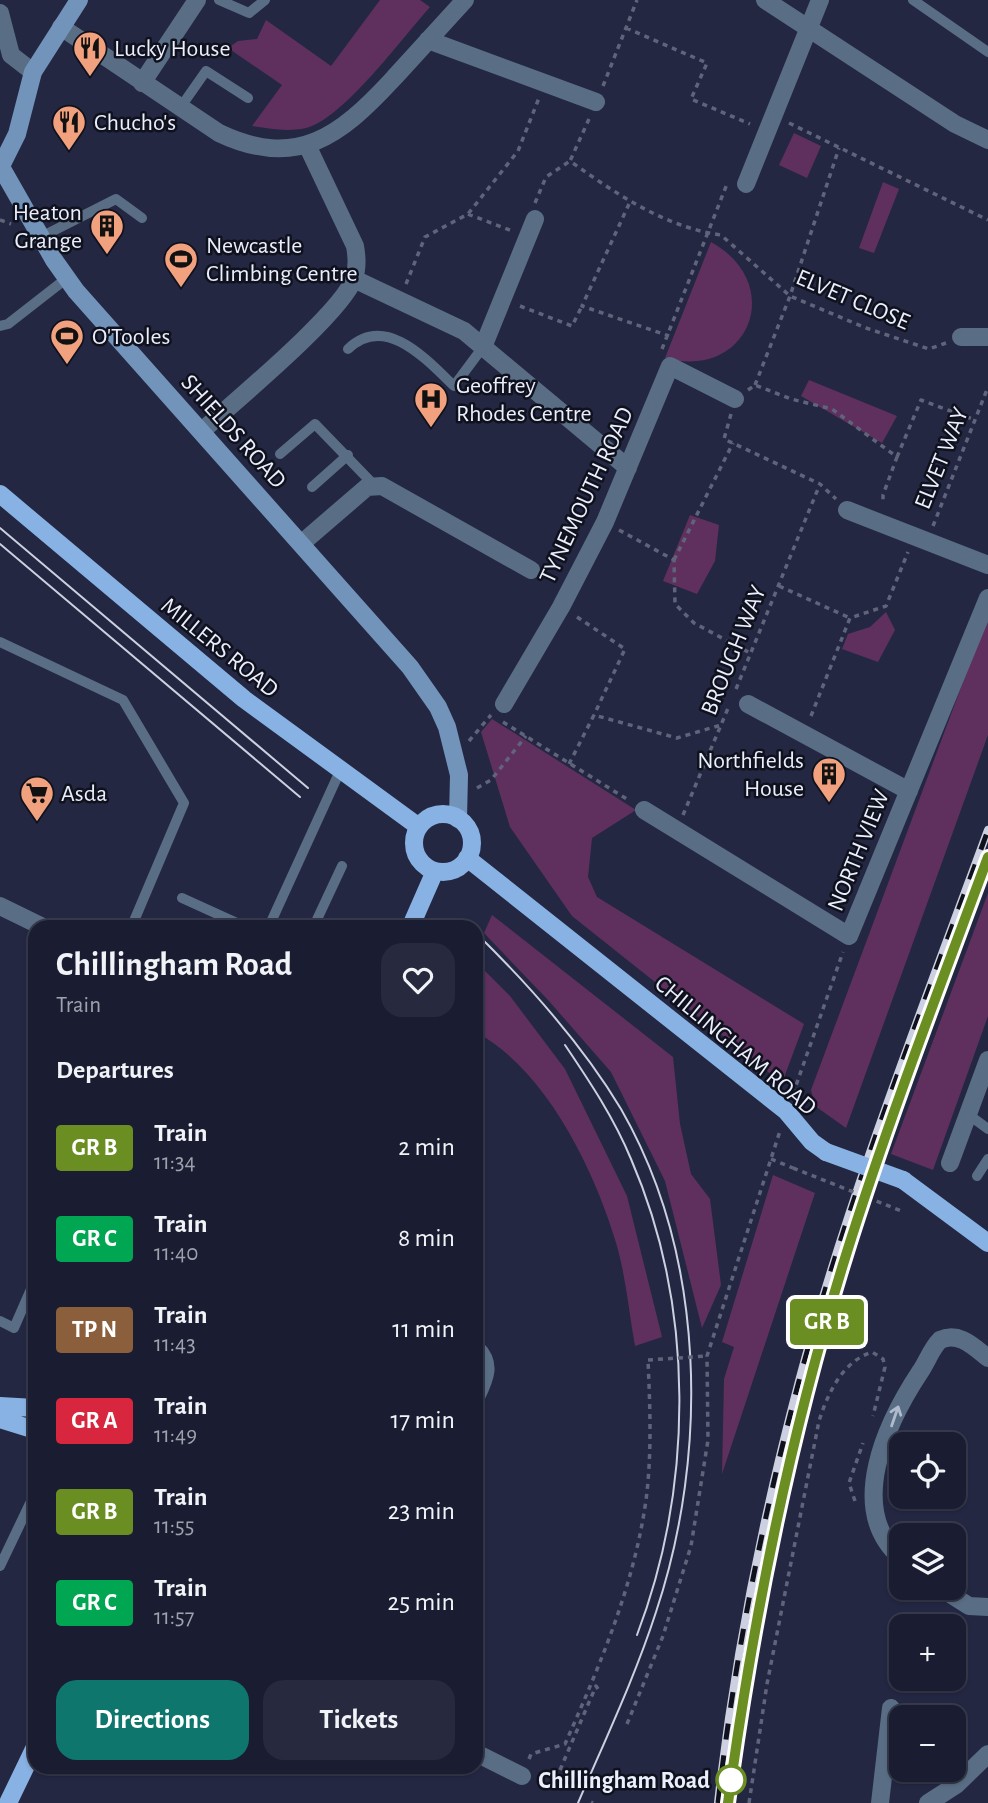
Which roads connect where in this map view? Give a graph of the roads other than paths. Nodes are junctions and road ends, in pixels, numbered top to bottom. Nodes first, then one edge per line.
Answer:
1 (79, 0) edge
2 (197, 0) edge
3 (219, 0) edge
4 (265, 0) edge
5 (465, 0) edge
6 (765, 0) edge
7 (821, 0) edge
8 (914, 0) edge
9 (0, 13) edge
10 (61, 27) junction
11 (809, 29) junction
12 (3, 36) edge
13 (428, 40) junction
14 (988, 52) edge
15 (33, 72) junction
16 (142, 83) junction
17 (248, 98) dead end
18 (596, 102) road end
19 (180, 108) junction
20 (988, 140) edge
21 (307, 145) junction
22 (0, 167) edge
23 (746, 184) road end
24 (142, 218) dead end
25 (535, 219) road end
26 (41, 237) junction
27 (67, 278) junction
28 (354, 279) junction
29 (0, 326) edge
30 (961, 337) road end
31 (988, 337) edge
32 (483, 347) junction
33 (348, 349) dead end
34 (735, 399) road end
35 (202, 431) junction
36 (280, 454) dead end
37 (348, 455) junction
38 (628, 468) junction
39 (374, 485) junction
40 (313, 487) dead end
41 (0, 494) edge
42 (847, 510) dead end
43 (302, 543) junction
44 (988, 565) edge
45 (531, 570) dead end
46 (988, 598) edge
47 (0, 642) edge
48 (504, 704) dead end
49 (748, 704) dead end
50 (340, 771) junction
51 (909, 791) junction
52 (644, 810) road end
53 (458, 819) junction
54 (419, 827) junction
55 (467, 858) junction
56 (342, 866) dead end
57 (435, 871) junction
58 (182, 898) dead end
59 (0, 906) edge
60 (28, 920) edge
61 (134, 920) edge
62 (230, 920) edge
63 (272, 920) edge
64 (317, 920) edge
65 (414, 920) edge
66 (988, 1060) edge
67 (969, 1115) junction
68 (988, 1129) edge
69 (988, 1159) edge
70 (950, 1163) dead end
71 (977, 1176) dead end
72 (988, 1243) edge
73 (28, 1296) edge
74 (0, 1321) edge
75 (483, 1355) edge
76 (988, 1358) edge
77 (483, 1380) edge
78 (0, 1406) edge
79 (28, 1408) edge
80 (0, 1419) edge
81 (28, 1428) edge
82 (28, 1508) edge
83 (889, 1542) edge
84 (0, 1566) edge
85 (957, 1600) edge
86 (988, 1607) edge
87 (889, 1725) edge
88 (988, 1754) edge
89 (483, 1756) edge
90 (28, 1762) edge
91 (522, 1776) road end
92 (8, 1803) edge
93 (880, 1803) edge
94 (928, 1803) edge

1 - 10 main road, SHIELDS ROAD
2 - 16 street
3 - 4 lane
5 - 13 street
6 - 11 street
7 - 11 street
8 - 14 lane
9 - 12 street
10 - 15 main road, SHIELDS ROAD
10 - 16 street
11 - 20 street
11 - 23 street
12 - 15 street
13 - 18 street
13 - 21 street
15 - 22 main road, SHIELDS ROAD
16 - 19 street
17 - 19 lane
19 - 21 street
21 - 28 street
22 - 26 main road, SHIELDS ROAD
24 - 26 lane
25 - 32 street
26 - 27 main road, SHIELDS ROAD
27 - 29 lane
27 - 35 main road, SHIELDS ROAD
28 - 32 street
28 - 35 street
30 - 31 street
32 - 33 lane
32 - 38 street
34 - 38 street, TYNEMOUTH ROAD
35 - 43 main road, SHIELDS ROAD
36 - 37 lane
37 - 39 lane
37 - 40 lane
38 - 48 street, TYNEMOUTH ROAD
39 - 43 street
39 - 45 street
41 - 50 main road, MILLERS ROAD
42 - 44 street
43 - 53 main road, SHIELDS ROAD
46 - 51 street, NORTH VIEW
47 - 61 lane
49 - 51 street
50 - 54 main road, MILLERS ROAD
50 - 63 lane
51 - 52 street, NORTH VIEW
53 - 54 main road
53 - 55 main road, SHIELDS ROAD
54 - 57 main road
55 - 57 main road
55 - 72 main road, CHILLINGHAM ROAD, bridge
56 - 64 lane
57 - 65 main road
58 - 62 lane
59 - 60 street
66 - 67 street
67 - 68 lane
67 - 70 street
69 - 71 lane
73 - 74 lane
75 - 77 street
83 -> 76 street
78 - 79 main road
80 - 81 main road
82 - 84 lane
85 - 86 street
87 - 93 street
88 - 94 street
89 - 91 street
90 - 92 main road

